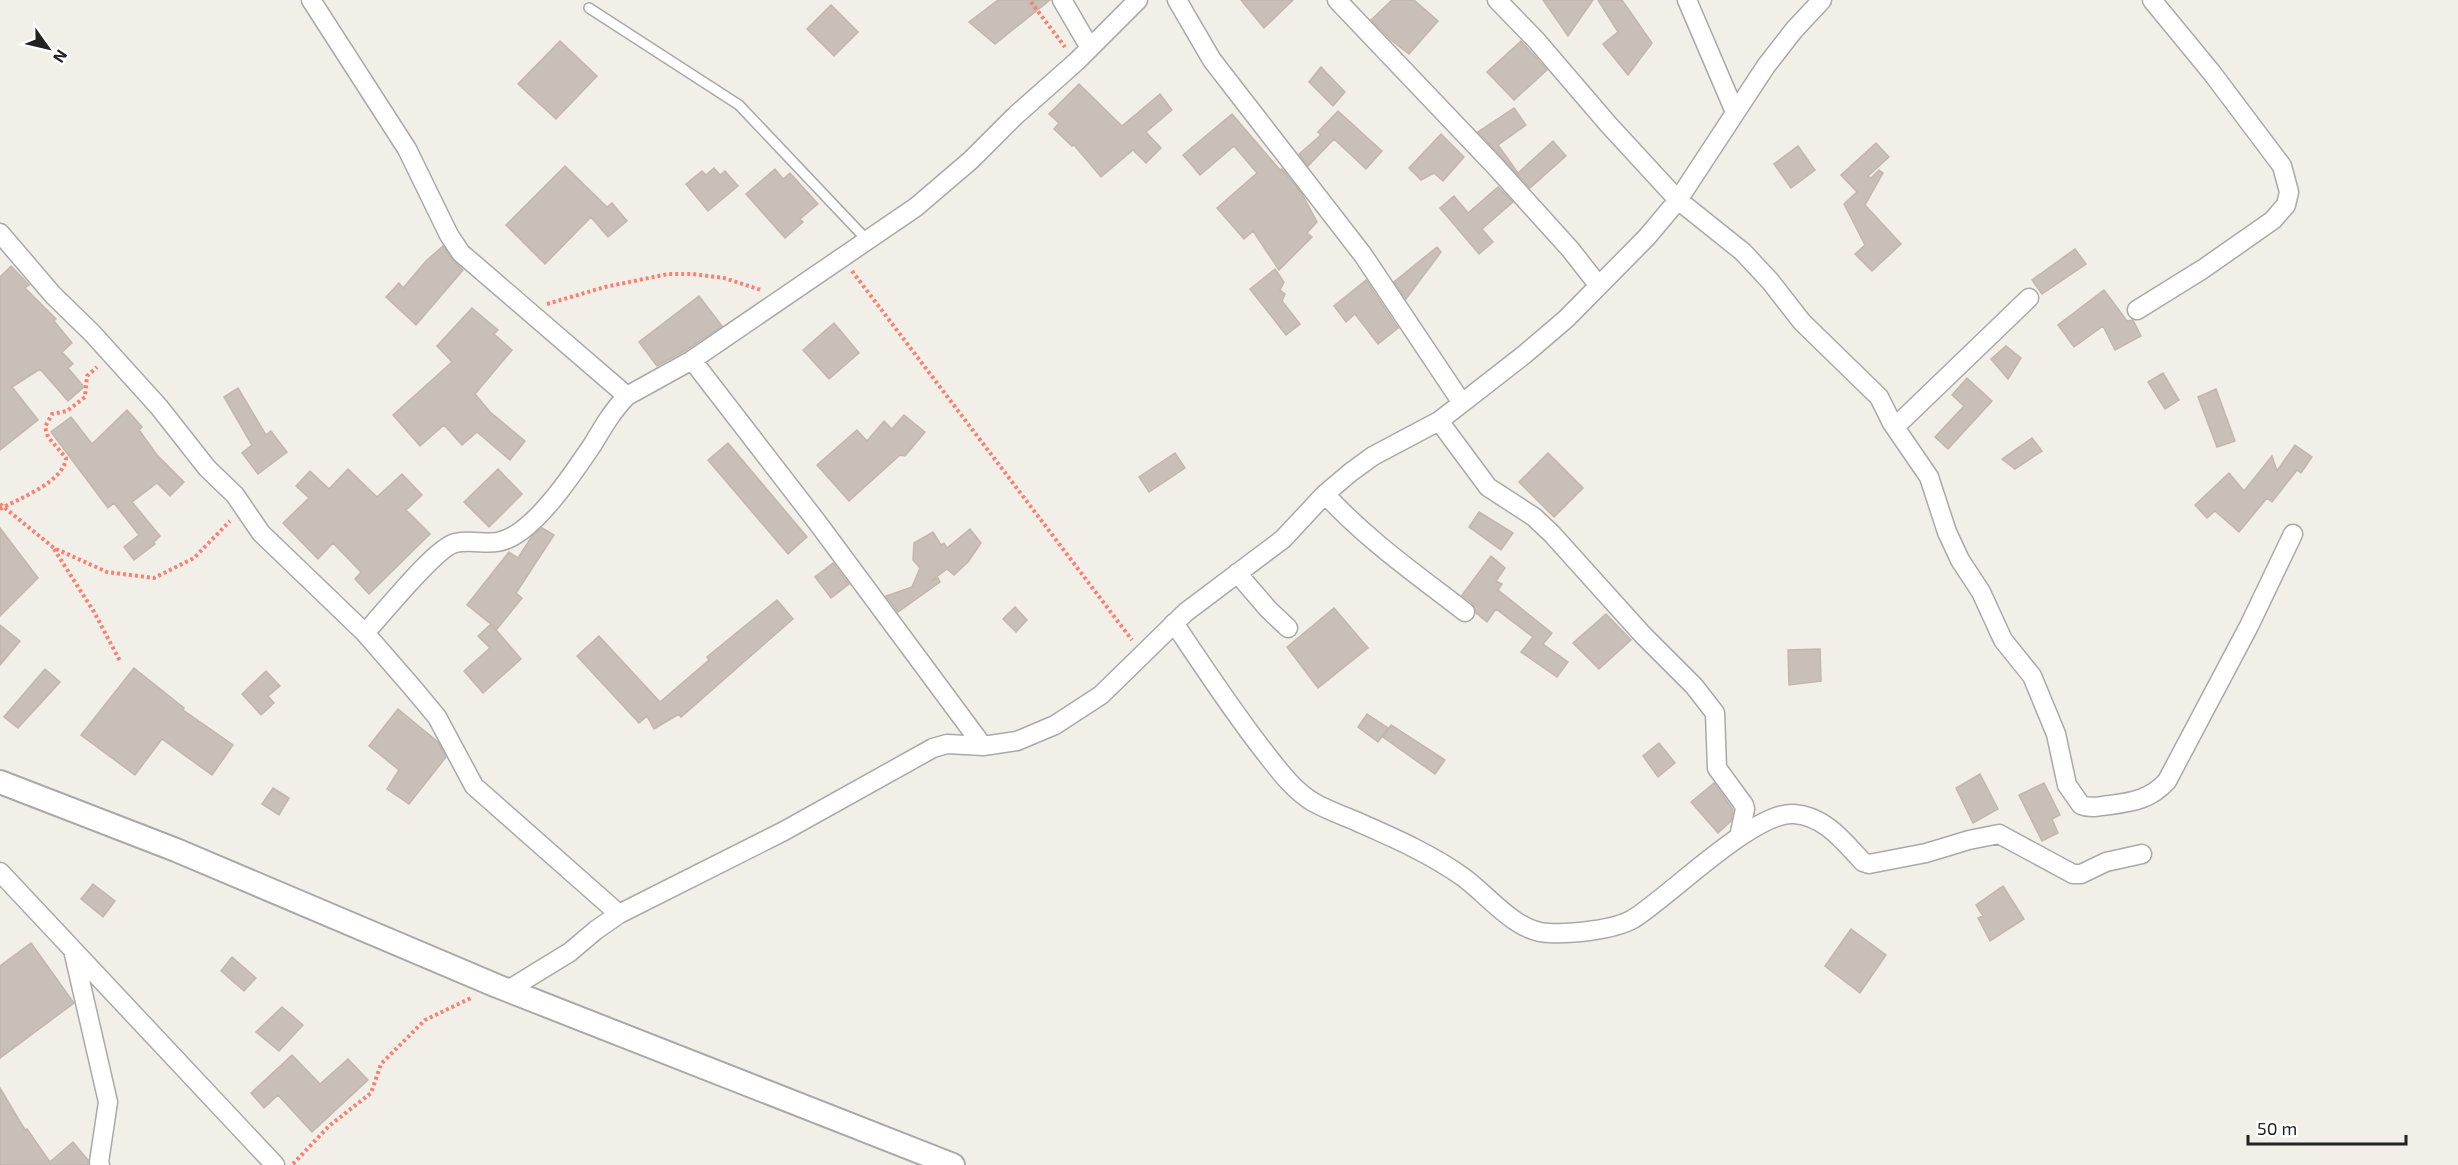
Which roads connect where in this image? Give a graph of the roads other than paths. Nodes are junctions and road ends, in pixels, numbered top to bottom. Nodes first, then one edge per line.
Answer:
1 (311, 0) edge
2 (1062, 0) edge
3 (1138, 0) edge
4 (1177, 0) edge
5 (1337, 0) edge
6 (1497, 0) edge
7 (1687, 0) edge
8 (1822, 0) edge
9 (2152, 0) edge
10 (589, 8) dead end
11 (1084, 54) junction
12 (1735, 112) junction
13 (1678, 200) junction
14 (0, 233) edge
15 (867, 240) junction
16 (1599, 286) junction
17 (2030, 298) dead end
18 (2137, 310) dead end
19 (692, 360) junction
20 (627, 396) junction
21 (1462, 403) junction
22 (1439, 421) junction
23 (1895, 427) junction
24 (1325, 494) junction
25 (2294, 534) dead end
26 (1237, 573) junction
27 (1465, 612) dead end
28 (1174, 623) junction
29 (1288, 628) dead end
30 (365, 633) junction
31 (983, 746) junction
32 (0, 782) edge
33 (1739, 837) junction
34 (2142, 854) dead end
35 (0, 872) edge
36 (619, 914) junction
37 (73, 948) junction
38 (502, 988) junction
39 (268, 1163) edge
40 (100, 1165) edge
41 (953, 1165) edge

1 - 20 street
2 - 11 street
3 - 11 street
4 - 21 street
5 - 16 street
6 - 13 street
7 - 12 street
8 - 12 street
9 - 18 street
10 - 15 lane
11 - 15 street
12 - 13 street
13 - 16 street
13 - 23 street
14 - 30 street
15 - 19 street
16 - 21 street
17 - 23 street
19 - 20 street
19 - 31 street
20 - 30 street
21 - 22 street
22 - 24 street
22 - 33 street
23 - 25 street
24 - 26 street
24 - 27 street
26 - 28 street
26 - 29 street
28 - 31 street
28 - 33 street
30 - 36 street
31 - 36 street
32 - 38 street
33 - 34 street
35 - 37 street
36 - 38 street
37 - 39 street
37 - 40 street
38 - 41 street

